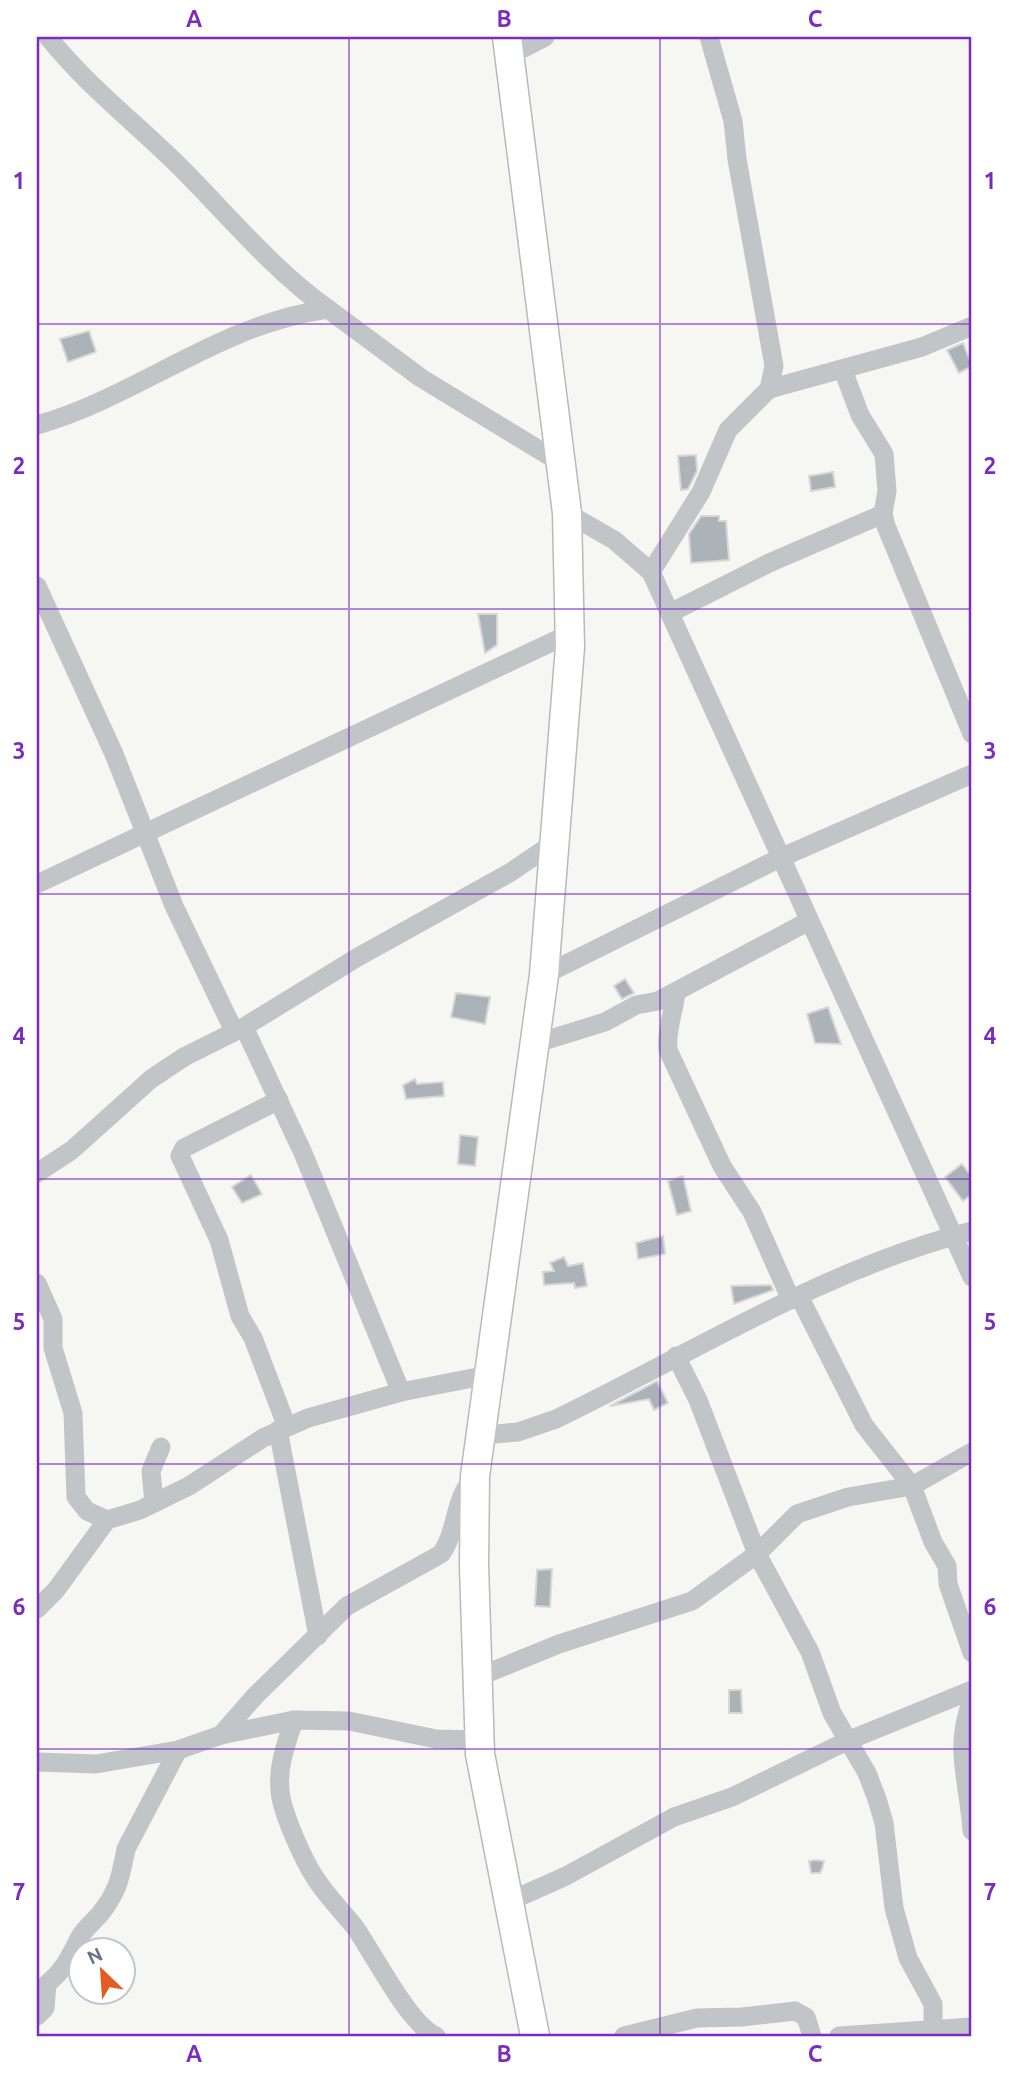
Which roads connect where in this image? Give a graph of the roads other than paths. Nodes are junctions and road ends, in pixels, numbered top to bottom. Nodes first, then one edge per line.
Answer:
1 (48, 37) edge
2 (545, 37) edge
3 (709, 37) edge
4 (508, 46) edge
5 (328, 309) junction
6 (972, 326) edge
7 (843, 370) junction
8 (769, 389) junction
9 (37, 425) edge
10 (559, 462) junction
11 (567, 513) junction
12 (883, 514) junction
13 (651, 572) junction
14 (37, 586) edge
15 (670, 613) junction
16 (569, 634) junction
17 (972, 734) edge
18 (972, 774) edge
19 (148, 834) junction
20 (555, 842) junction
21 (780, 858) junction
22 (37, 884) edge
23 (809, 921) junction
24 (544, 975) junction
25 (676, 992) junction
26 (239, 1029) junction
27 (534, 1044) junction
28 (279, 1100) junction
29 (37, 1173) edge
30 (972, 1231) edge
31 (953, 1236) junction
32 (972, 1278) edge
33 (37, 1283) edge
34 (795, 1298) junction
35 (676, 1356) junction
36 (488, 1376) junction
37 (401, 1392) junction
38 (282, 1429) junction
39 (482, 1435) junction
40 (161, 1447) dead end
41 (972, 1452) edge
42 (475, 1476) junction
43 (912, 1486) junction
44 (154, 1503) junction
45 (107, 1520) junction
46 (757, 1554) junction
47 (37, 1609) edge
48 (318, 1636) junction
49 (972, 1653) edge
50 (478, 1677) junction
51 (972, 1690) edge
52 (972, 1700) edge
53 (294, 1720) junction
54 (221, 1735) junction
55 (479, 1740) junction
56 (847, 1741) junction
57 (178, 1750) junction
58 (37, 1762) edge
59 (972, 1831) edge
60 (510, 1901) junction
61 (37, 2016) edge
62 (972, 2027) edge
63 (933, 2029) junction
64 (436, 2036) edge
65 (535, 2036) edge
66 (624, 2036) edge
67 (813, 2036) edge
68 (839, 2036) edge

1 - 5 street
2 - 4 street
3 - 8 street
4 - 10 main road
5 - 9 street
5 - 10 street
6 - 7 street
7 - 8 street
7 - 12 street
8 - 13 street
10 - 11 main road
11 - 13 street
11 - 16 main road
12 - 15 street
12 - 17 street
13 - 15 street
14 - 19 street
15 - 21 street
16 - 19 street
16 - 20 main road
18 - 21 street
19 - 22 street
19 - 26 street
20 - 24 main road
20 - 26 street
21 - 23 street
21 - 24 street
23 - 25 street
23 - 31 street
24 - 27 main road
25 - 27 street
25 - 34 street
26 - 28 street
26 - 29 street
27 - 36 main road
28 - 37 street
28 - 38 street
30 - 31 street
31 - 32 street
31 - 34 street
33 - 45 street
34 - 35 street
34 - 43 street
35 - 39 street
35 - 46 street
36 - 37 street
36 - 39 main road
37 - 38 street
38 - 44 street
38 - 48 street
39 - 42 main road
40 - 44 street
41 - 43 street
42 - 48 street
42 - 50 main road
43 - 46 street
43 - 49 street
44 - 45 street
45 - 47 street
46 - 50 street
46 - 56 street
48 - 54 street
50 - 55 main road
51 - 56 street
52 - 59 street
53 - 54 street
53 - 55 street
53 - 64 street
54 - 57 street
55 - 60 main road
56 - 60 street
56 - 63 street
57 - 58 street
57 - 61 street
60 - 65 main road
62 - 63 street
63 - 68 street
66 - 67 street

